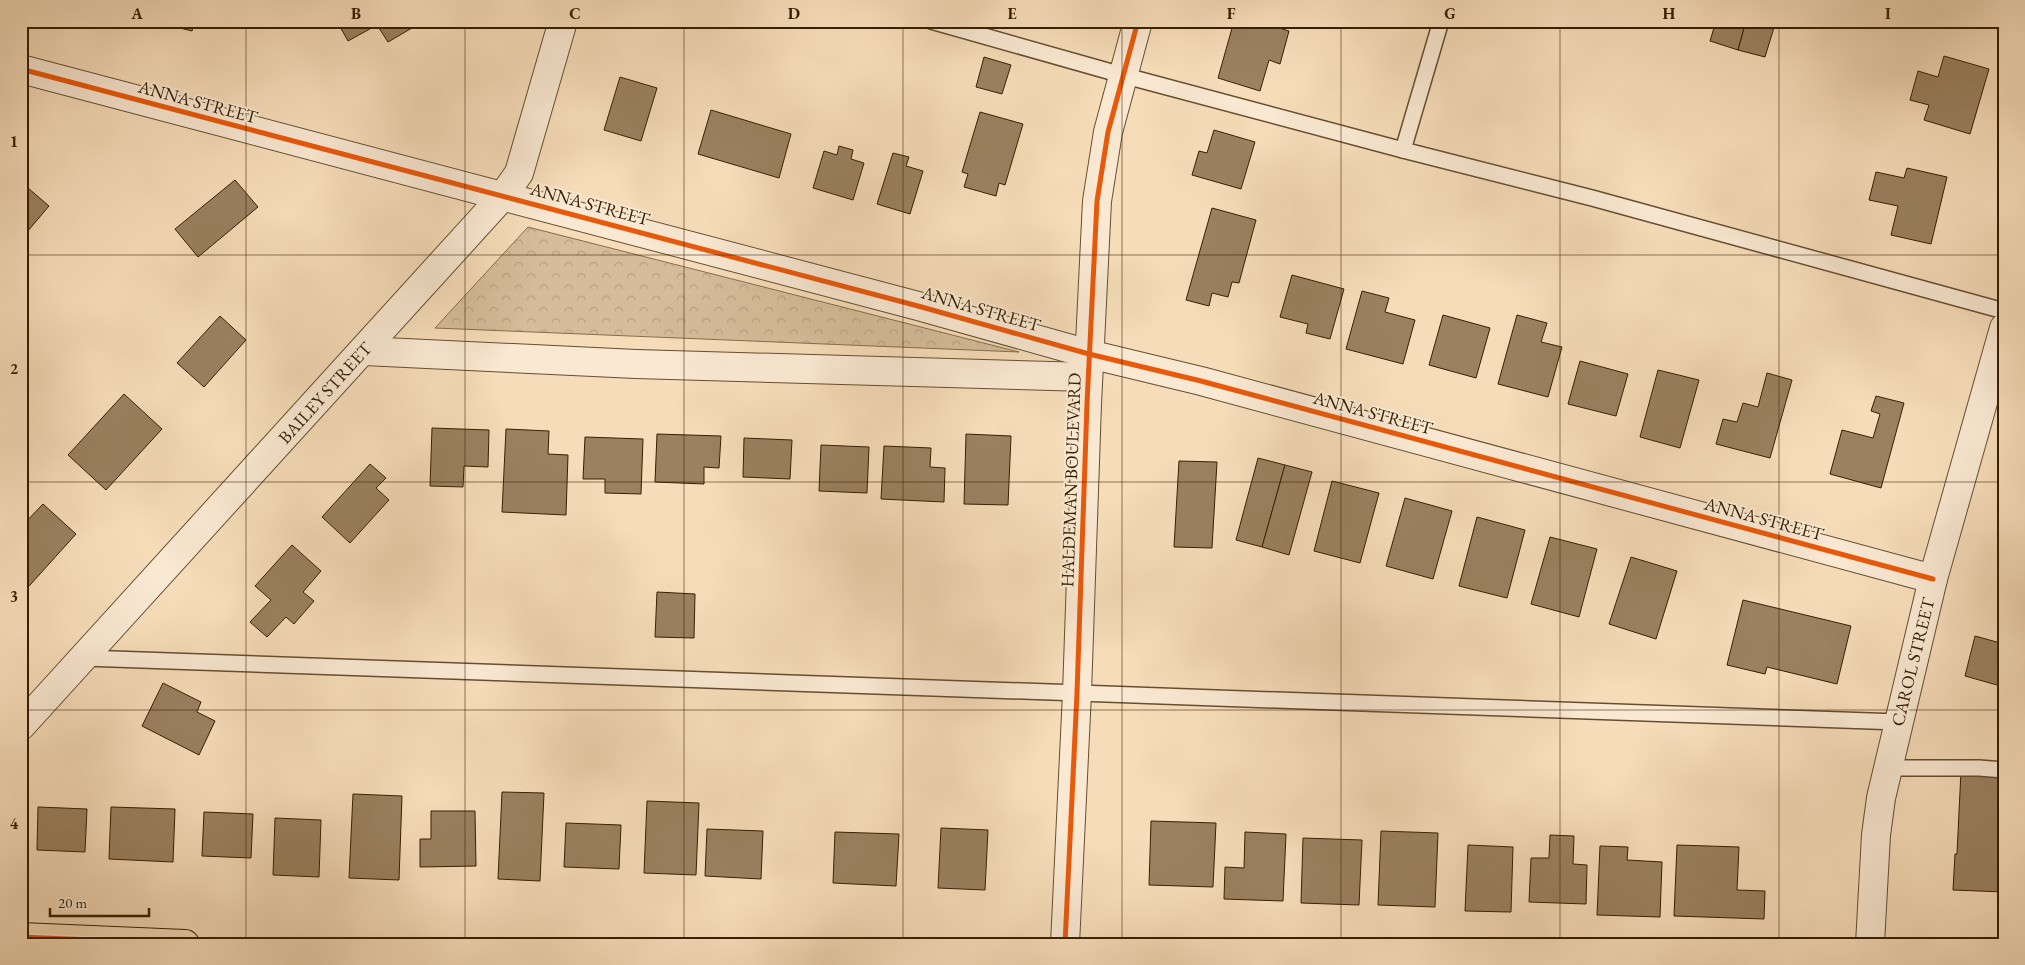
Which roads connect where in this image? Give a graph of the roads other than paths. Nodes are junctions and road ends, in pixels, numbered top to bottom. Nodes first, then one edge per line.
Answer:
1 (563, 21) edge
2 (931, 21) edge
3 (1138, 21) edge
4 (1441, 21) edge
5 (21, 70) edge
6 (1122, 75) junction
7 (1403, 150) junction
8 (503, 196) junction
9 (2004, 311) edge
10 (2004, 328) edge
11 (364, 351) junction
12 (1089, 366) junction
13 (1933, 579) junction
14 (84, 658) junction
15 (1077, 693) junction
16 (1899, 722) junction
17 (21, 726) edge
18 (1887, 768) junction
19 (2004, 770) edge
20 (21, 937) edge
21 (185, 944) edge
22 (1065, 944) edge
23 (1870, 944) edge

1 - 8 street, BAILEY STREET
2 - 6 lane
3 - 6 street, HALDEMAN BOULEVARD
4 - 7 lane
5 - 8 street, ANNA STREET
6 - 7 lane
6 - 12 street, HALDEMAN BOULEVARD
7 - 9 lane
8 - 11 street, BAILEY STREET
8 - 12 street, ANNA STREET
10 - 13 street, CAROL STREET
11 - 12 street, ANNA STREET
11 - 14 street, BAILEY STREET
12 - 13 street, ANNA STREET
12 - 15 street, HALDEMAN BOULEVARD
13 - 16 street, CAROL STREET
14 - 15 lane
14 - 17 street, BAILEY STREET
15 - 16 lane
15 - 22 street, HALDEMAN BOULEVARD
16 - 18 street, CAROL STREET
18 - 19 lane
18 - 23 street, CAROL STREET
20 - 21 main road

